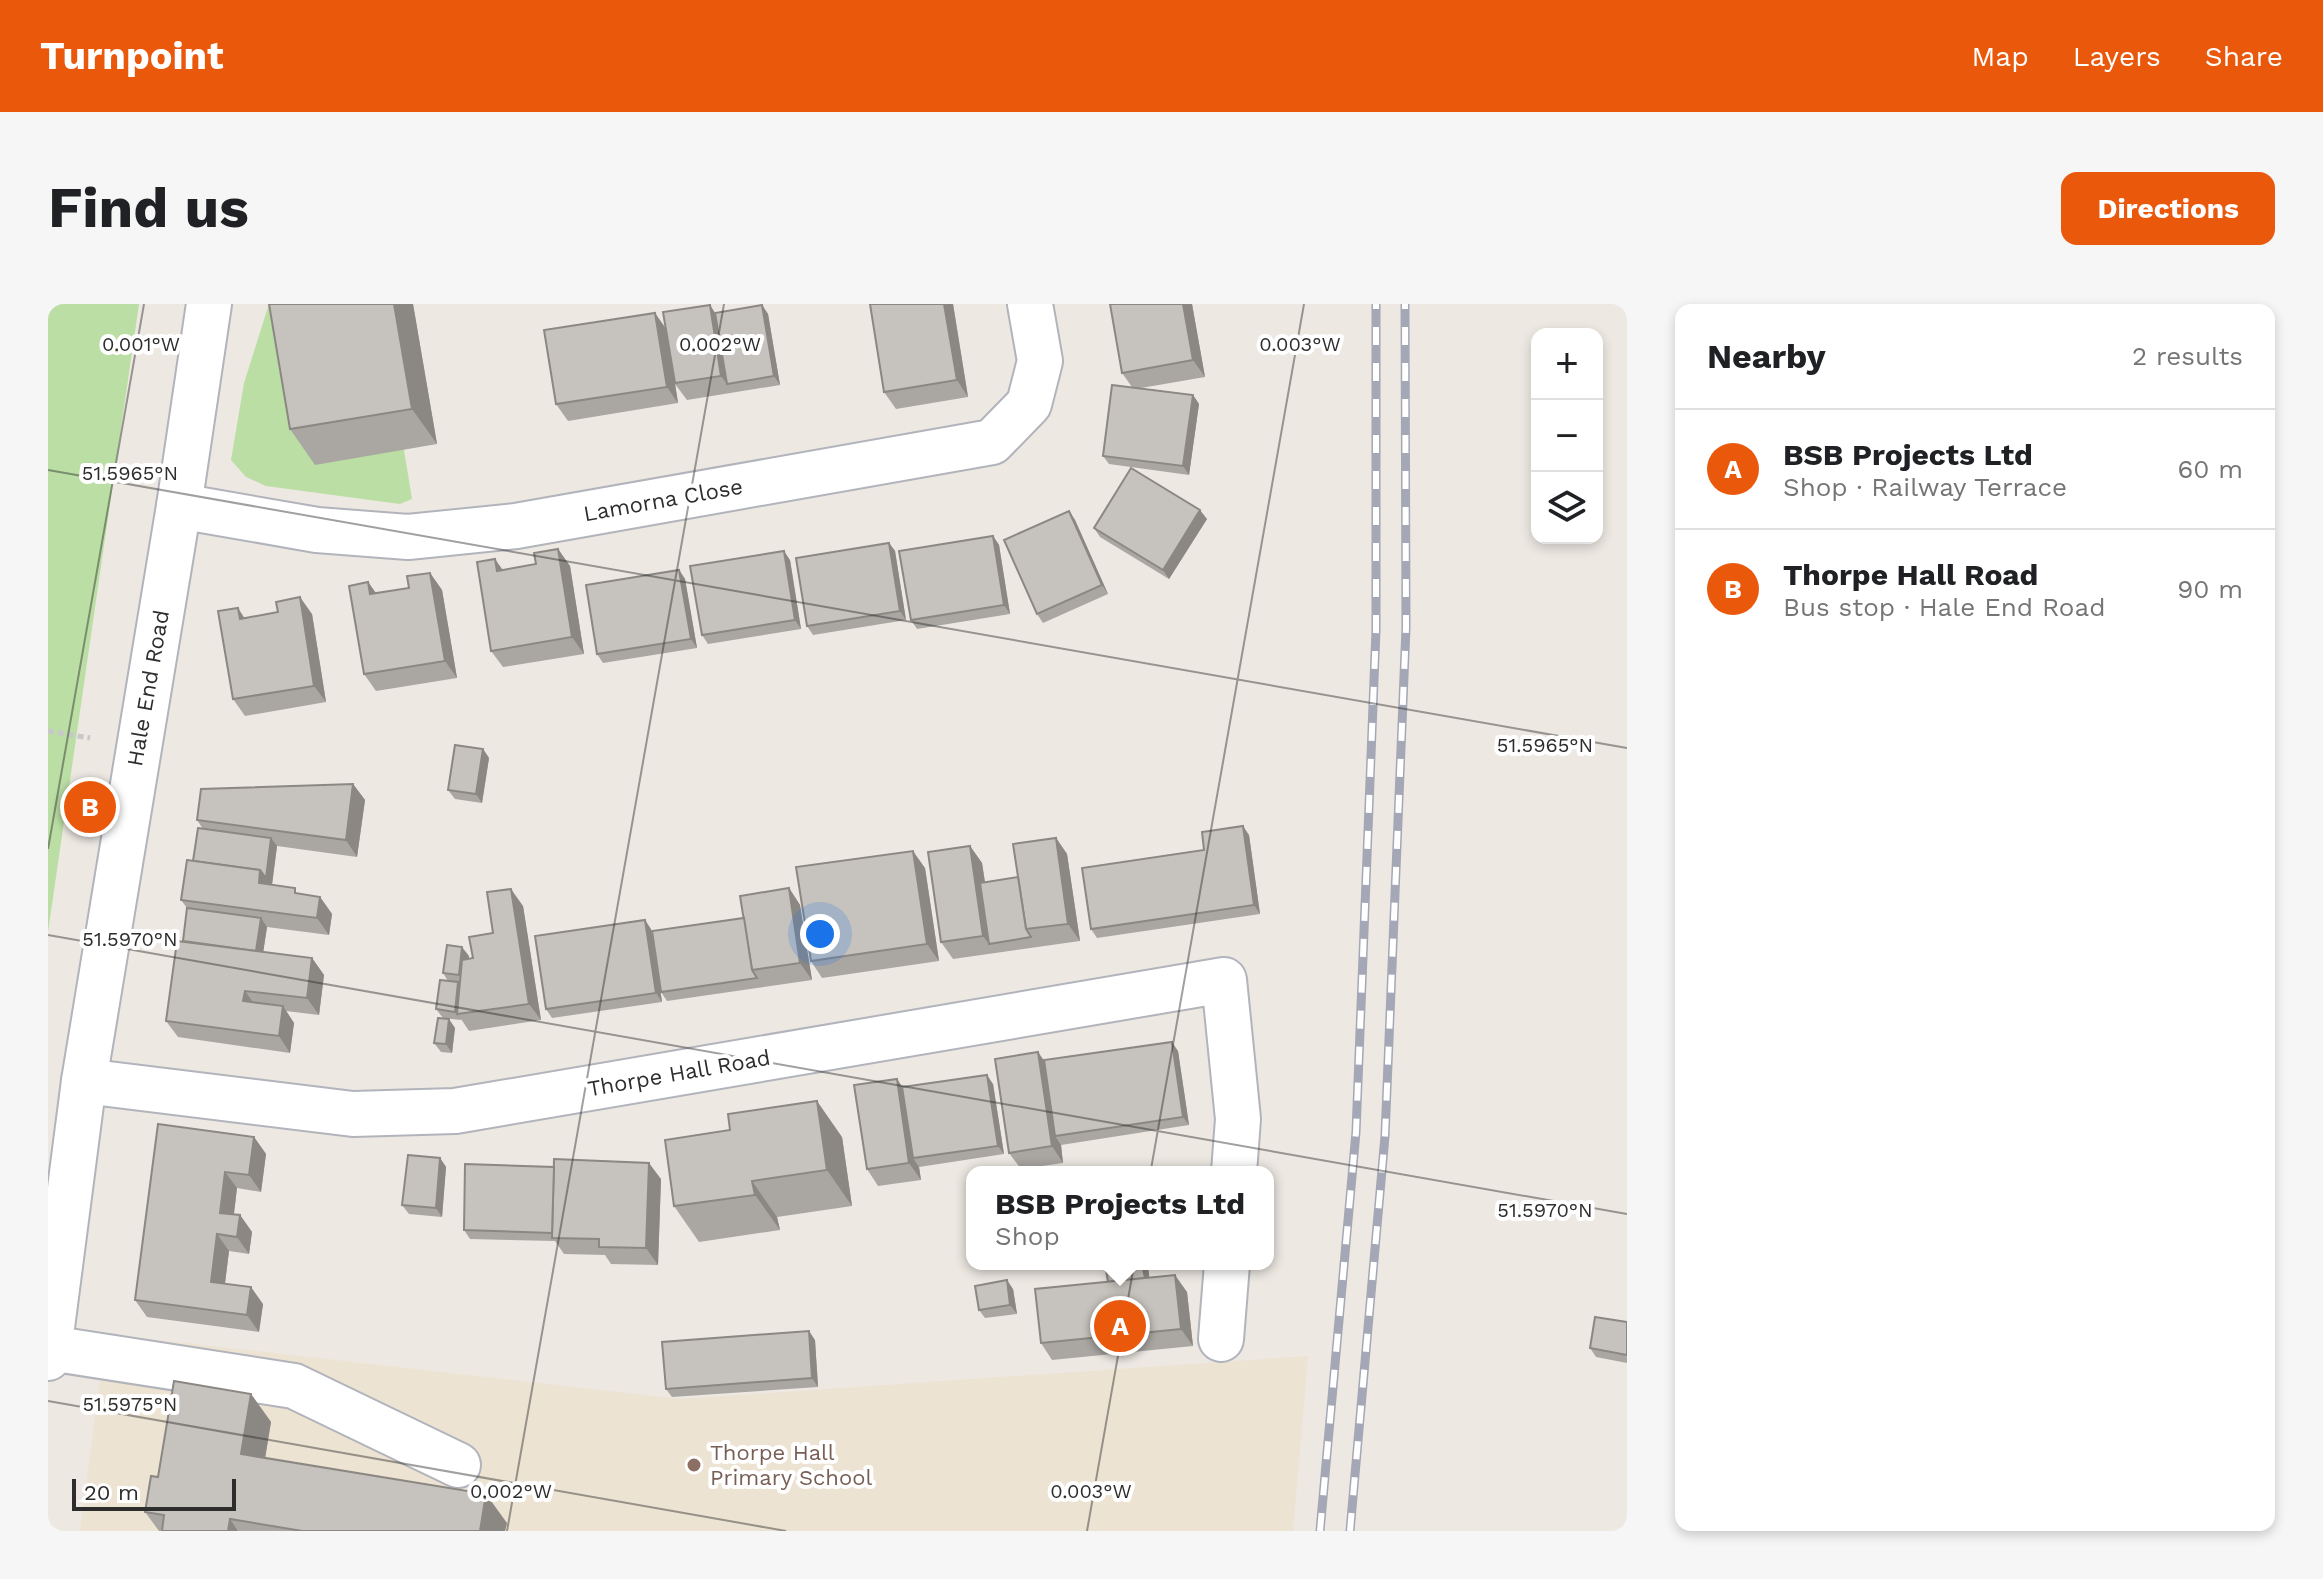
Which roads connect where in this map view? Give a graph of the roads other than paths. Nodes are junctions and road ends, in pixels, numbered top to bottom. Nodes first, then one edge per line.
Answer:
1 (209, 304) edge
2 (1030, 304) edge
3 (179, 506) junction
4 (84, 1081) junction
5 (1234, 1166) edge
6 (1227, 1270) edge
7 (1221, 1339) dead end
8 (49, 1353) edge
9 (458, 1465) dead end

1 - 3 street, Hale End Road
2 - 3 street, Lamorna Close
3 - 4 street, Hale End Road
4 - 5 street, Thorpe Hall Road
4 - 8 street, Hale End Road
6 - 7 street
8 - 9 street

